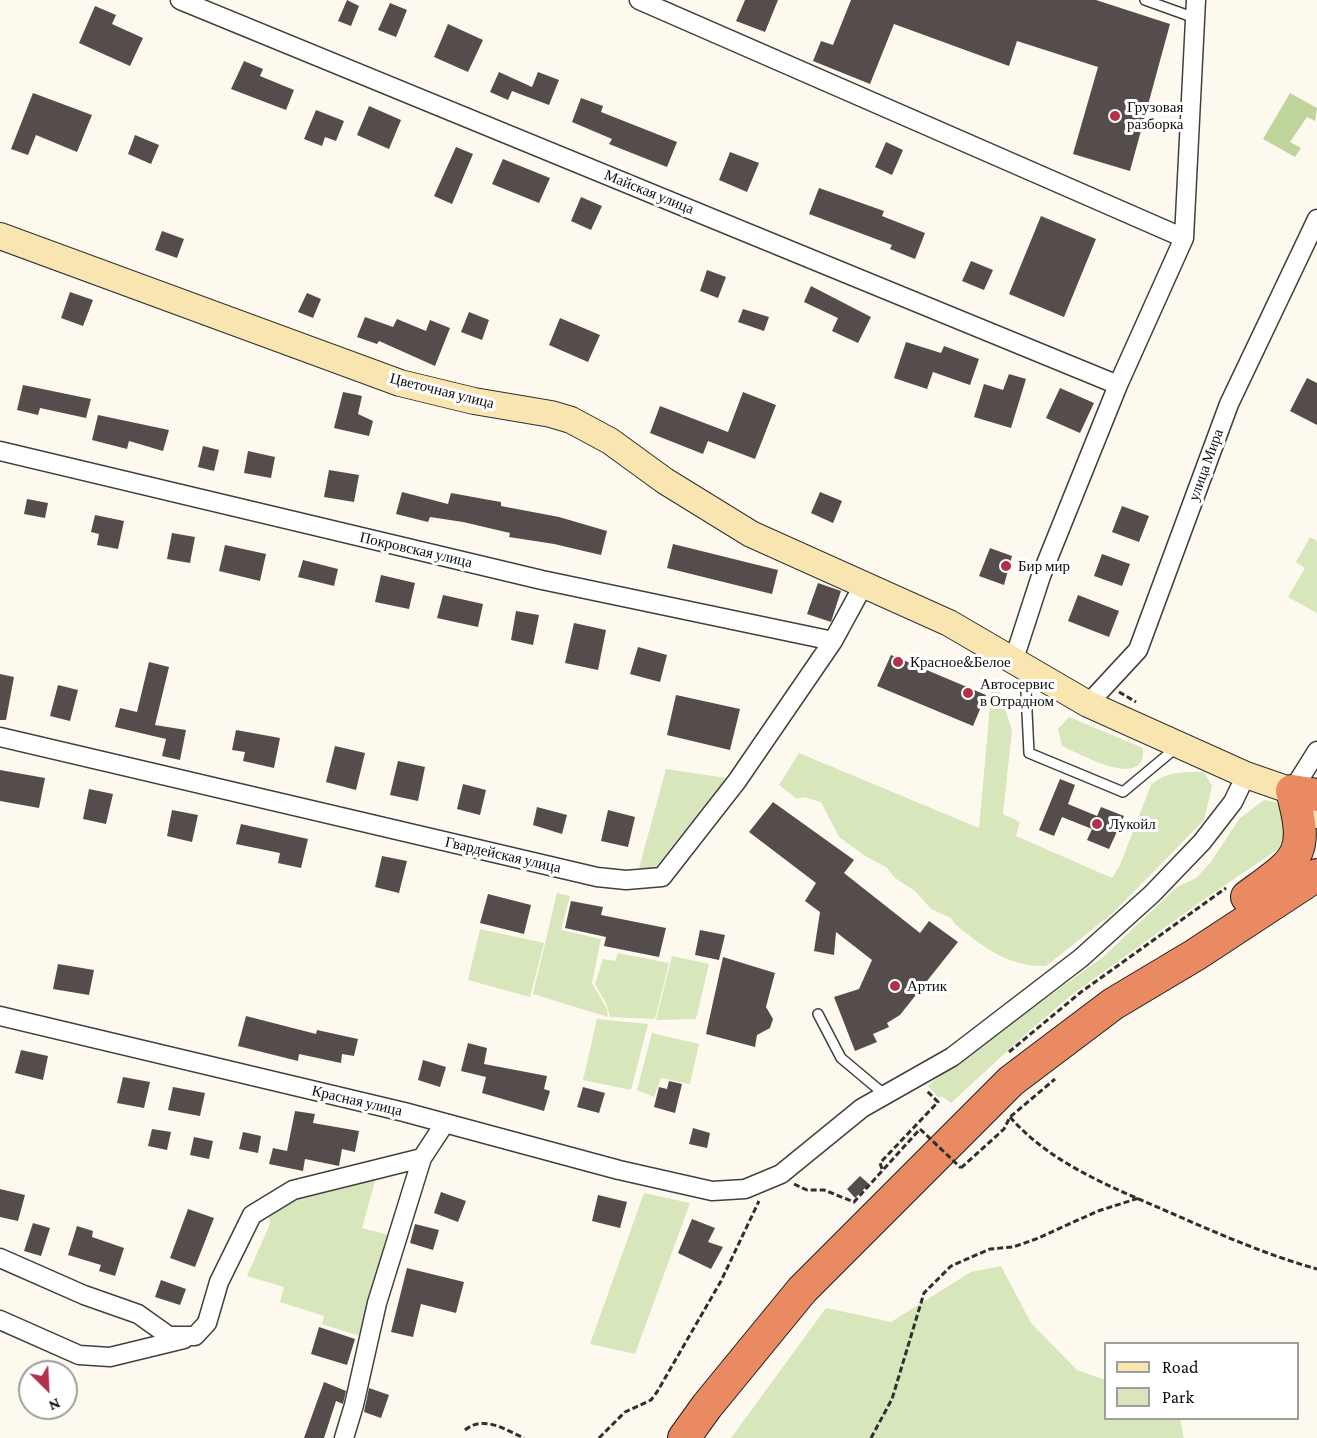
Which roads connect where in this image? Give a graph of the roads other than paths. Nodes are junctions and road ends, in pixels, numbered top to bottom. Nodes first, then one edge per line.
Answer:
1 (180, 0) edge
2 (639, 0) edge
3 (1145, 0) edge
4 (1196, 0) edge
5 (1195, 18) junction
6 (1317, 219) edge
7 (0, 236) edge
8 (1184, 238) junction
9 (1118, 385) junction
10 (0, 451) edge
11 (864, 584) junction
12 (833, 641) junction
13 (1019, 663) junction
14 (1088, 704) junction
15 (0, 737) edge
16 (1179, 746) junction
17 (1317, 751) edge
18 (1246, 775) junction
19 (1304, 793) edge
20 (1317, 815) edge
21 (1317, 875) edge
22 (1113, 1005) junction
23 (818, 1014) dead end
24 (0, 1016) edge
25 (884, 1094) junction
26 (445, 1123) junction
27 (422, 1158) junction
28 (0, 1258) edge
29 (0, 1320) edge
30 (195, 1336) junction
31 (344, 1438) edge
32 (684, 1438) edge

1 - 9 street, Майская улица
2 - 8 street
3 - 5 lane
4 - 5 street
5 - 8 street
6 - 14 street, улица Мира
7 - 11 street, Цветочная улица
8 - 9 street
9 - 13 street
10 - 12 street, Покровская улица
11 - 12 street, Гвардейская улица
11 - 13 street, Цветочная улица
12 - 15 street, Гвардейская улица
13 - 14 street, Цветочная улица
13 - 16 lane
14 - 16 street, Цветочная улица
16 - 18 street, Цветочная улица
17 - 19 street
18 - 19 street, Цветочная улица
18 - 25 street, Красная улица
19 - 20 street
19 - 22 highway
21 - 22 highway
22 - 32 highway
23 - 25 lane
24 - 26 street, Красная улица
25 - 26 street, Красная улица
26 - 27 street
27 - 30 street
27 - 31 street
28 - 30 street
29 - 30 street

